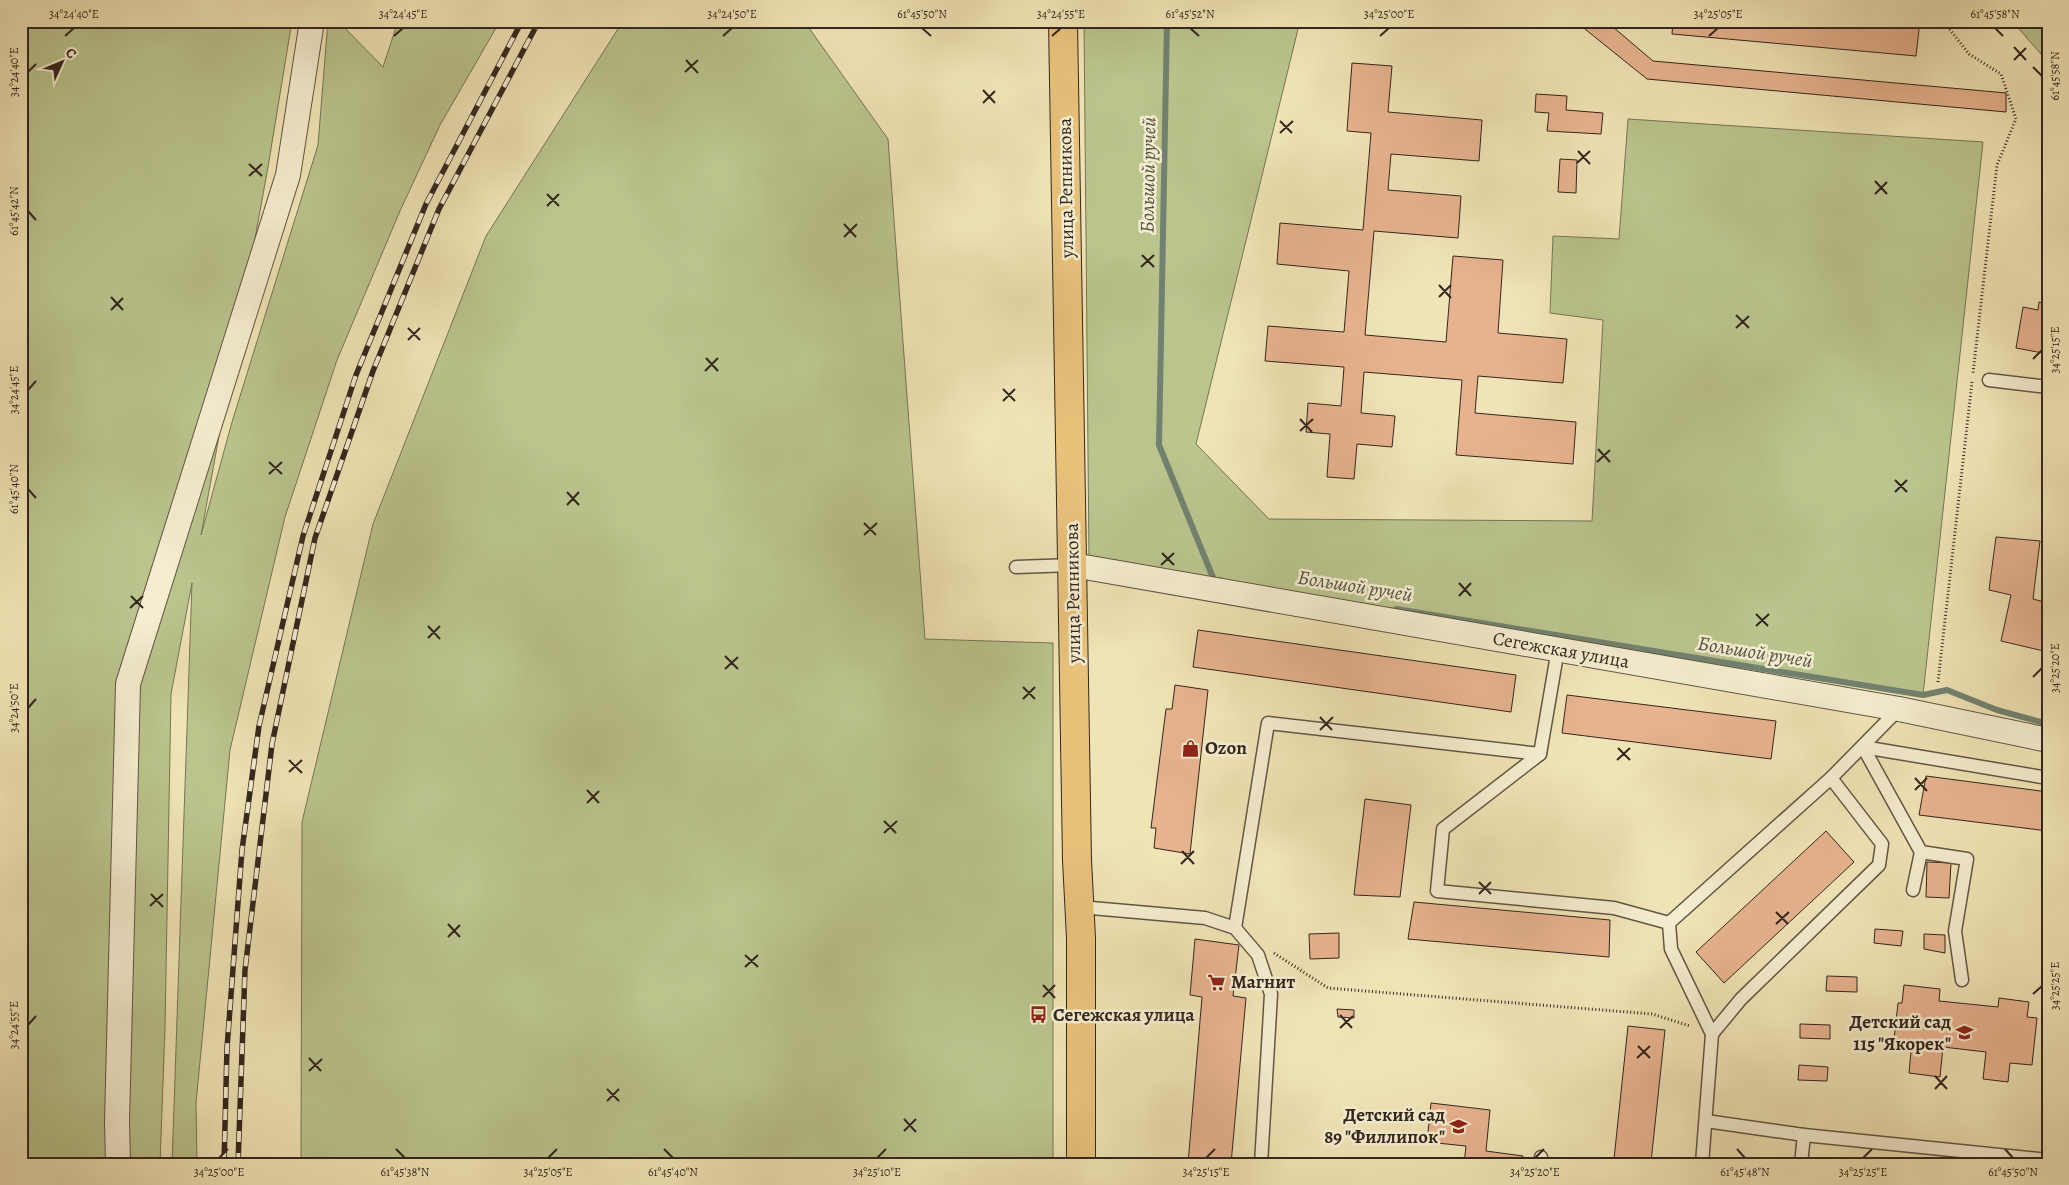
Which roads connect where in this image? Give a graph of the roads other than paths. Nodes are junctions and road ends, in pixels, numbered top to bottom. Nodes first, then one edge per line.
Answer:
1 (312, 21) edge
2 (1063, 21) edge
3 (1989, 380) dead end
4 (2048, 386) edge
5 (1073, 565) junction
6 (1016, 567) dead end
7 (1558, 650) junction
8 (1899, 709) junction
9 (2048, 740) edge
10 (1863, 747) junction
11 (1540, 754) junction
12 (1831, 778) junction
13 (2048, 778) edge
14 (1921, 852) junction
15 (1913, 890) dead end
16 (1080, 907) junction
17 (1669, 923) junction
18 (1235, 928) junction
19 (1962, 980) dead end
20 (1712, 1034) junction
21 (1706, 1121) junction
22 (1804, 1135) junction
23 (2048, 1160) edge
24 (118, 1164) edge
25 (1081, 1164) edge
26 (1261, 1164) edge
27 (1702, 1164) edge
28 (1801, 1164) edge

1 - 24 street
2 - 5 main road, улица Репникова
3 - 4 lane
5 - 6 lane
5 - 7 street, Сегежская улица
5 - 16 main road, улица Репникова
7 - 8 street, Сегежская улица
7 - 11 lane
8 - 9 street, Сегежская улица
8 - 10 lane
10 - 12 lane
10 - 13 lane
10 - 14 lane
11 - 17 lane
11 - 18 lane
12 - 17 lane
12 - 20 lane
14 - 15 lane
14 - 19 lane
16 - 18 lane
16 - 25 main road, улица Репникова
17 - 20 lane
18 - 26 lane
20 - 21 lane
21 - 22 lane
21 - 27 lane
22 - 23 lane
22 - 28 lane

